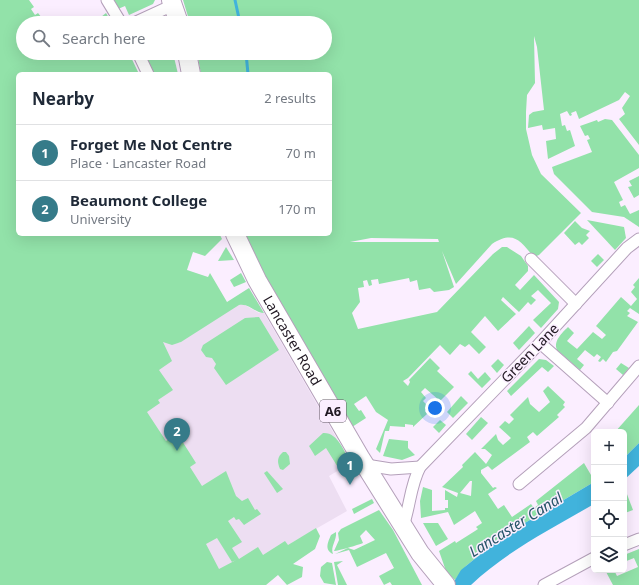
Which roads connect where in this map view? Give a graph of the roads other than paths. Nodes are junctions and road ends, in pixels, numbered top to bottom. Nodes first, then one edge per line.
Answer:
1 (107, 0) edge
2 (172, 3) edge
3 (117, 16) edge
4 (147, 16) edge
5 (177, 16) edge
6 (141, 60) edge
7 (188, 60) edge
8 (147, 72) edge
9 (191, 72) edge
10 (236, 236) edge
11 (639, 239) edge
12 (531, 259) dead end
13 (576, 304) junction
14 (540, 343) junction
15 (639, 366) edge
16 (608, 403) junction
17 (366, 465) junction
18 (420, 467) junction
19 (519, 484) dead end
20 (403, 526) junction
21 (639, 539) edge
22 (627, 544) edge
23 (591, 560) edge
24 (444, 583) edge
25 (544, 585) edge

1 - 3 street
2 - 4 street
2 - 5 main road
6 - 8 street
7 - 9 main road
10 - 17 main road, Lancaster Road / A6
11 - 13 street, Green Lane
12 - 13 street
13 - 14 street, Green Lane
14 - 16 street
14 - 18 street, Green Lane
15 - 16 street
16 - 19 street
17 - 18 street
17 - 20 main road, Lancaster Road / A6
18 - 20 street, Green Lane
20 - 24 main road, A6
21 - 22 street
23 - 25 street

